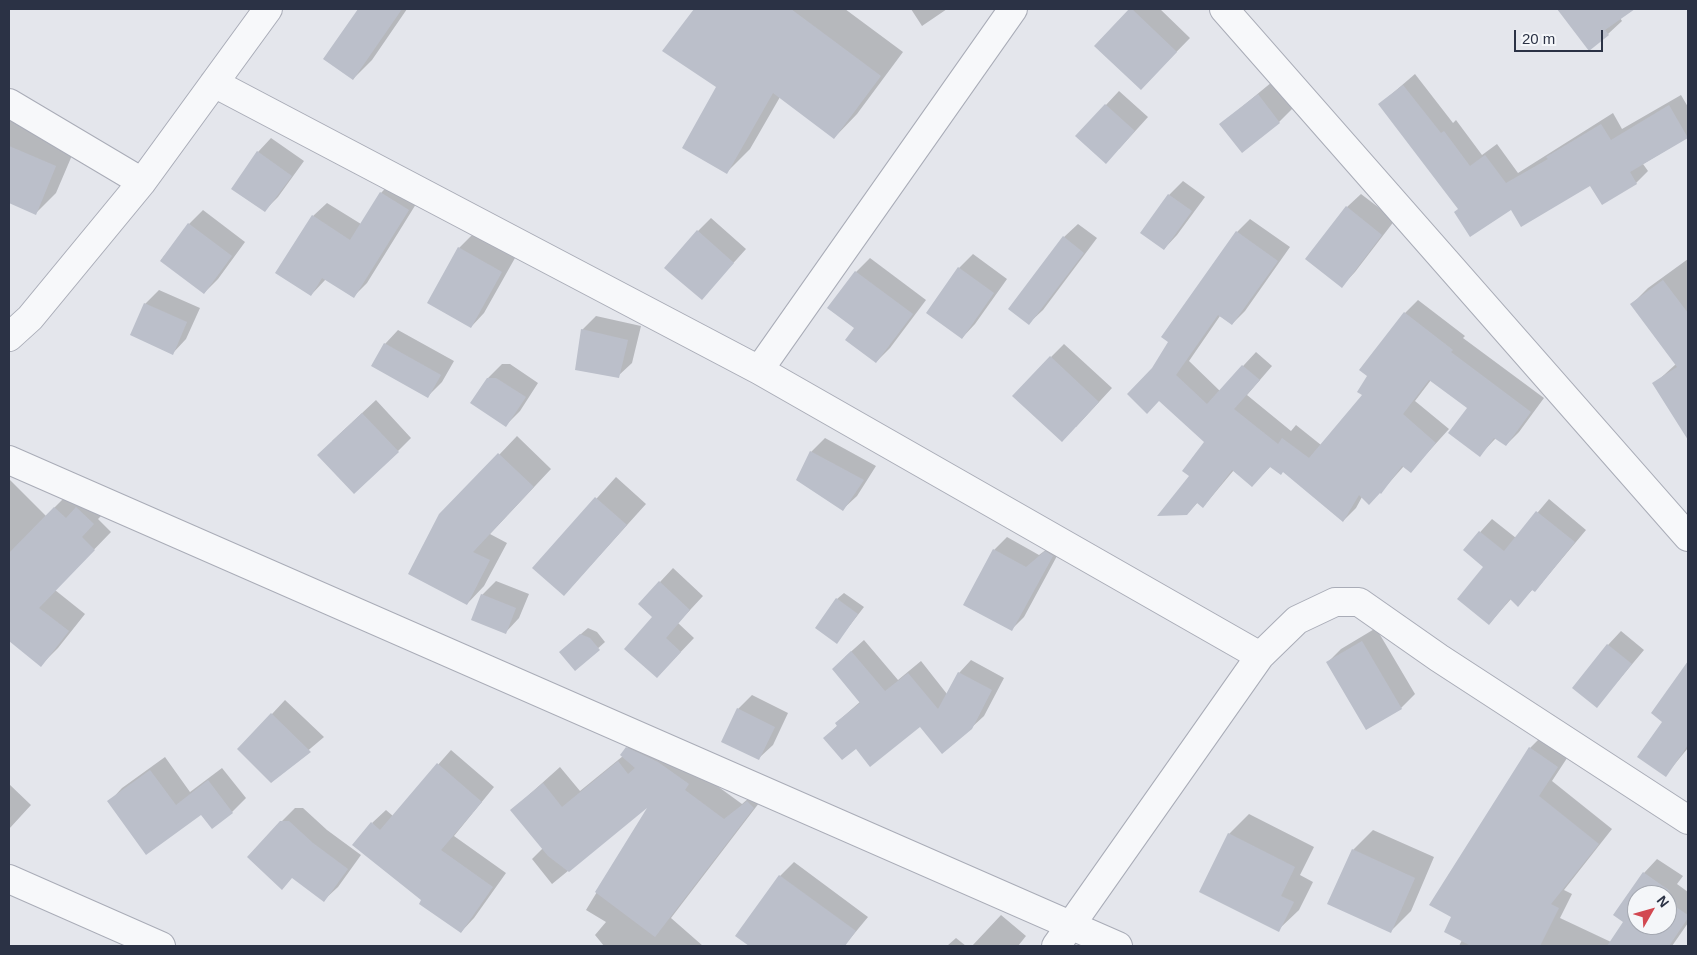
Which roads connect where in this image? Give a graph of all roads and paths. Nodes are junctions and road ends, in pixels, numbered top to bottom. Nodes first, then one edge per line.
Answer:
1 (268, 9) edge
2 (1013, 9) edge
3 (1224, 9) edge
4 (214, 83) junction
5 (9, 103) edge
6 (142, 182) junction
7 (9, 338) edge
8 (759, 370) junction
9 (9, 460) edge
10 (1688, 537) edge
11 (1260, 656) junction
12 (1688, 820) edge
13 (9, 879) edge
14 (1063, 936) edge
15 (161, 946) edge
16 (1118, 946) edge

1 - 4 street
2 - 8 street
3 - 10 street
4 - 6 street
4 - 8 street
5 - 6 street
6 - 7 street
8 - 11 street
9 - 14 street
11 - 12 street
11 - 14 street
13 - 15 street
14 - 16 street

